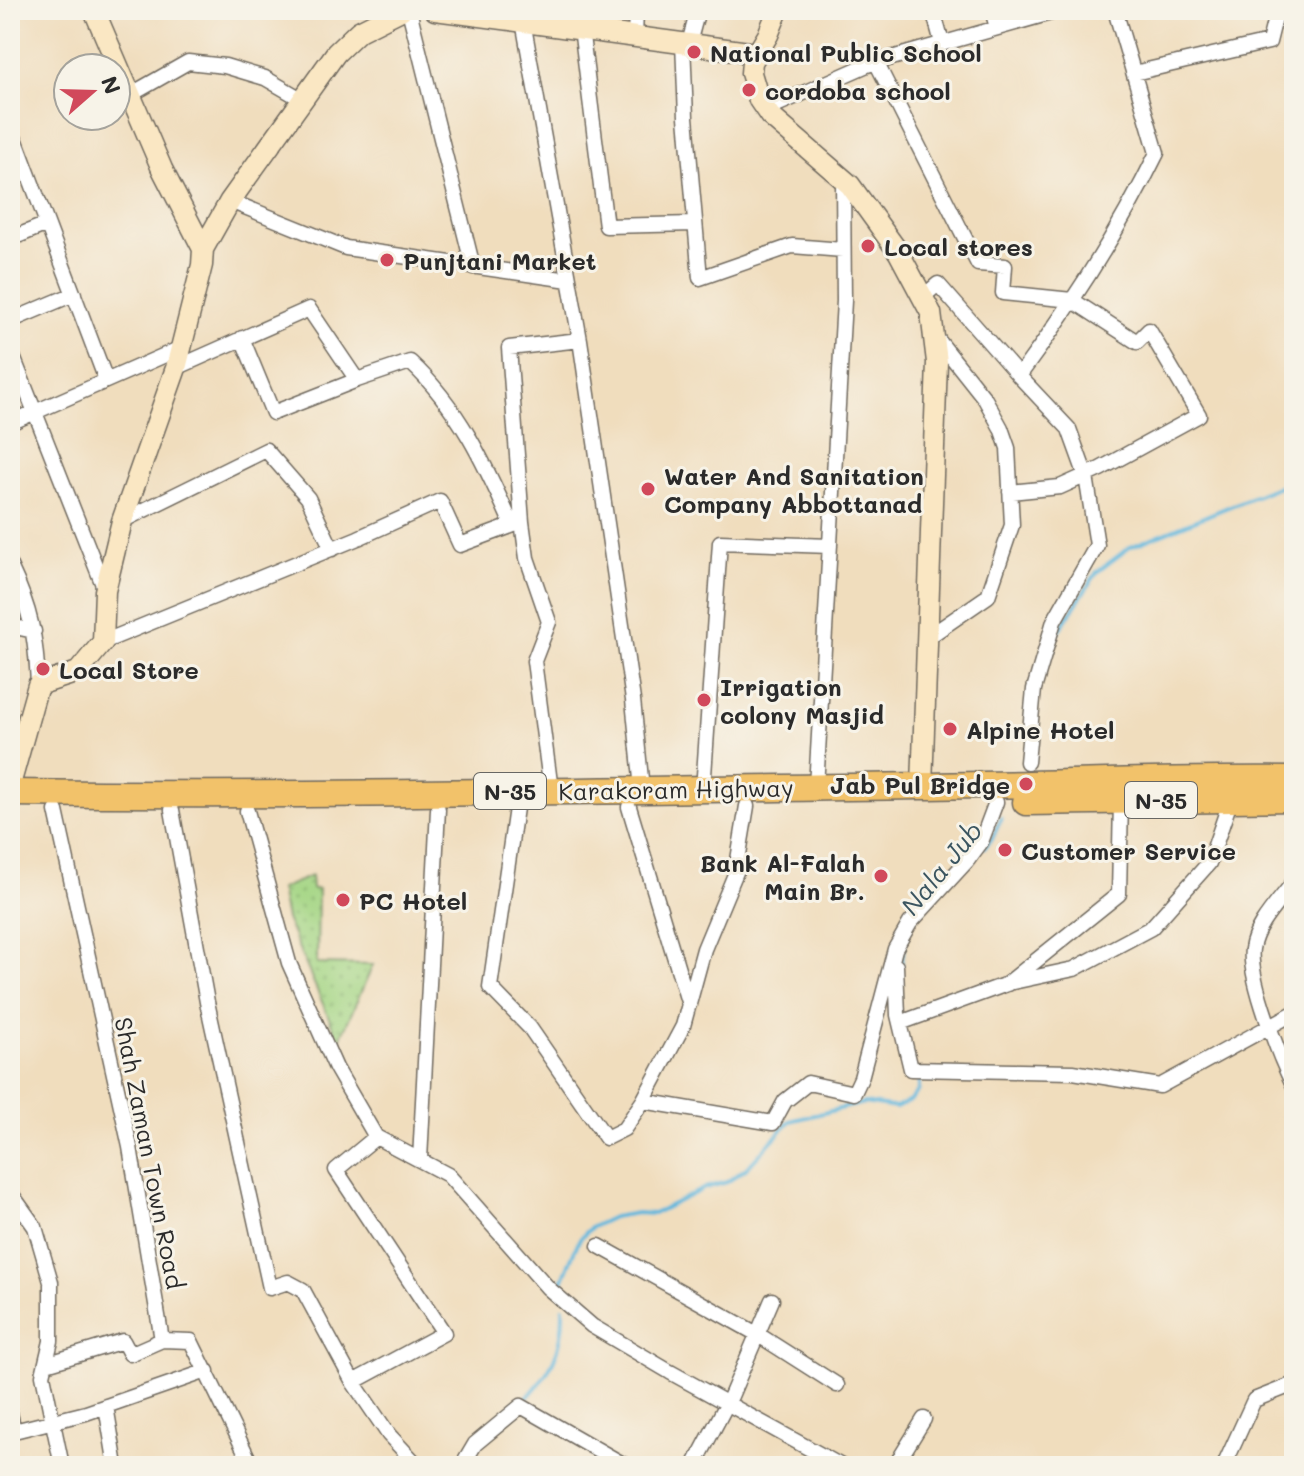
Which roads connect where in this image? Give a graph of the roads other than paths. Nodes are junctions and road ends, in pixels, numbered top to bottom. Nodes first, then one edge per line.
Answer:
1 (94, 10) edge
2 (401, 10) edge
3 (409, 10) edge
4 (435, 10) edge
5 (636, 10) edge
6 (698, 10) edge
7 (778, 10) edge
8 (933, 10) edge
9 (992, 10) edge
10 (1061, 10) edge
11 (1115, 10) edge
12 (1277, 10) edge
13 (1030, 14) edge
14 (523, 21) junction
15 (569, 21) edge
16 (997, 28) junction
17 (635, 37) junction
18 (686, 43) junction
19 (942, 43) junction
20 (112, 52) edge
21 (756, 53) junction
22 (876, 62) junction
23 (1134, 73) junction
24 (132, 94) edge
25 (132, 100) edge
26 (303, 100) junction
27 (765, 110) junction
28 (16, 141) dead end
29 (843, 178) junction
30 (230, 201) junction
31 (47, 224) junction
32 (695, 224) junction
33 (10, 239) edge
34 (203, 249) junction
35 (843, 250) junction
36 (473, 267) junction
37 (569, 280) junction
38 (74, 294) junction
39 (924, 296) junction
40 (1072, 300) junction
41 (10, 321) edge
42 (935, 336) junction
43 (242, 338) junction
44 (580, 340) junction
45 (181, 348) junction
46 (10, 349) edge
47 (176, 368) junction
48 (1019, 376) junction
49 (106, 380) junction
50 (357, 380) junction
51 (34, 412) junction
52 (10, 423) edge
53 (1086, 476) junction
54 (1010, 492) junction
55 (122, 521) junction
56 (517, 524) junction
57 (830, 546) junction
58 (332, 549) junction
59 (10, 566) edge
60 (14, 584) edge
61 (105, 591) junction
62 (10, 626) edge
63 (34, 631) junction
64 (927, 638) junction
65 (103, 642) junction
66 (38, 685) junction
67 (1027, 762) dead end
68 (1294, 780) edge
69 (10, 785) edge
70 (922, 786) junction
71 (816, 787) junction
72 (551, 790) junction
73 (703, 790) junction
74 (10, 793) edge
75 (1015, 795) junction
76 (636, 798) junction
77 (1294, 798) edge
78 (1231, 799) junction
79 (1121, 801) junction
80 (747, 806) junction
81 (516, 808) junction
82 (438, 809) junction
83 (172, 810) junction
84 (10, 811) edge
85 (56, 811) junction
86 (247, 811) junction
87 (1294, 881) edge
88 (895, 949) junction
89 (1007, 984) junction
90 (689, 1005) junction
91 (1294, 1013) edge
92 (900, 1023) junction
93 (1270, 1025) junction
94 (1294, 1086) edge
95 (643, 1101) junction
96 (376, 1137) junction
97 (420, 1160) junction
98 (10, 1192) edge
99 (599, 1246) dead end
100 (772, 1300) dead end
101 (757, 1334) junction
102 (162, 1340) junction
103 (46, 1364) junction
104 (207, 1371) junction
105 (353, 1382) junction
106 (1294, 1384) edge
107 (837, 1385) dead end
108 (728, 1402) junction
109 (106, 1406) junction
110 (10, 1413) edge
111 (924, 1419) dead end
112 (54, 1421) junction
113 (12, 1432) edge
114 (412, 1461) edge
115 (62, 1466) edge
116 (116, 1466) edge
117 (252, 1466) edge
118 (462, 1466) edge
119 (626, 1466) edge
120 (694, 1466) edge
121 (841, 1466) edge
122 (895, 1466) edge
123 (1224, 1466) edge

1 - 20 street
2 - 26 street
3 - 36 street
4 - 14 street
5 - 17 street
6 - 18 street
7 - 21 street
8 - 19 street
9 - 16 street
10 - 13 street
11 - 23 street
12 - 23 street
13 - 16 street
14 - 15 street
14 - 37 street
15 - 17 street
15 - 32 street
16 - 19 street
17 - 18 street
18 - 21 street
18 - 32 street
19 - 22 street
21 - 27 street
22 - 27 street
22 - 40 street
23 - 40 street
24 - 26 street
25 - 34 street
26 - 30 street
27 - 29 street
28 - 31 street
29 - 35 street
29 - 39 street
30 - 34 street
30 - 36 street
31 - 33 street
31 - 38 street
32 - 35 street
34 - 45 street
35 - 57 street
36 - 37 street
37 - 44 street
38 - 41 street
38 - 49 street
39 - 42 street
39 - 48 street
40 - 48 street
40 - 53 street
42 - 54 street
42 - 64 street
43 - 47 street
43 - 50 street
43 - 50 street
44 - 56 street
44 - 76 street
45 - 47 street
45 - 49 street
46 - 51 street
47 - 55 street
48 - 53 street
49 - 51 street
50 - 56 street
51 - 52 street
51 - 61 street
53 - 54 street
53 - 67 street
54 - 64 street
55 - 58 street
55 - 61 street
56 - 58 street
56 - 72 street
57 - 71 street
57 - 73 street
58 - 65 street
59 - 60 street
60 - 63 street
61 - 65 street
62 - 63 street
63 - 66 street
64 - 70 street
65 - 66 street
66 - 69 street
68 - 75 highway, Karakoram Highway / N-35
70 - 71 highway, Karakoram Highway / N-35
70 - 75 highway, Karakoram Highway / N-35
71 - 73 highway, Karakoram Highway / N-35
72 - 74 highway, Karakoram Highway / N-35
72 - 76 highway, Karakoram Highway / N-35
73 - 76 highway, Karakoram Highway / N-35
75 - 79 highway, Karakoram Highway / N-35
75 - 80 highway, Karakoram Highway / N-35
75 - 88 street
76 - 80 highway, Karakoram Highway / N-35
76 - 81 highway, Karakoram Highway / N-35
76 - 90 street
77 - 78 highway, Karakoram Highway / N-35
78 - 79 highway, Karakoram Highway / N-35
78 - 89 street
79 - 89 street
80 - 90 street
81 - 82 highway, Karakoram Highway / N-35
81 - 95 street
82 - 86 highway, Karakoram Highway / N-35
82 - 97 street
83 - 85 highway, Karakoram Highway / N-35
83 - 86 highway, Karakoram Highway / N-35
83 - 105 street
84 - 85 highway, Karakoram Highway / N-35
85 - 102 street, Shah Zaman Town Road
86 - 96 street
87 - 93 street
88 - 92 street
88 - 95 street
89 - 92 street
90 - 95 street
91 - 93 street
92 - 93 street
93 - 94 street
96 - 97 street
96 - 105 street
97 - 108 street
98 - 103 street
99 - 101 street
100 - 101 street
101 - 107 street
101 - 108 street
102 - 103 street
102 - 104 street
103 - 112 street
104 - 109 street
104 - 117 street
105 - 114 street
106 - 123 street
108 - 120 street
108 - 121 street
109 - 112 street
109 - 116 street
110 - 113 street
111 - 122 street
112 - 113 street
112 - 115 street
118 - 119 street

